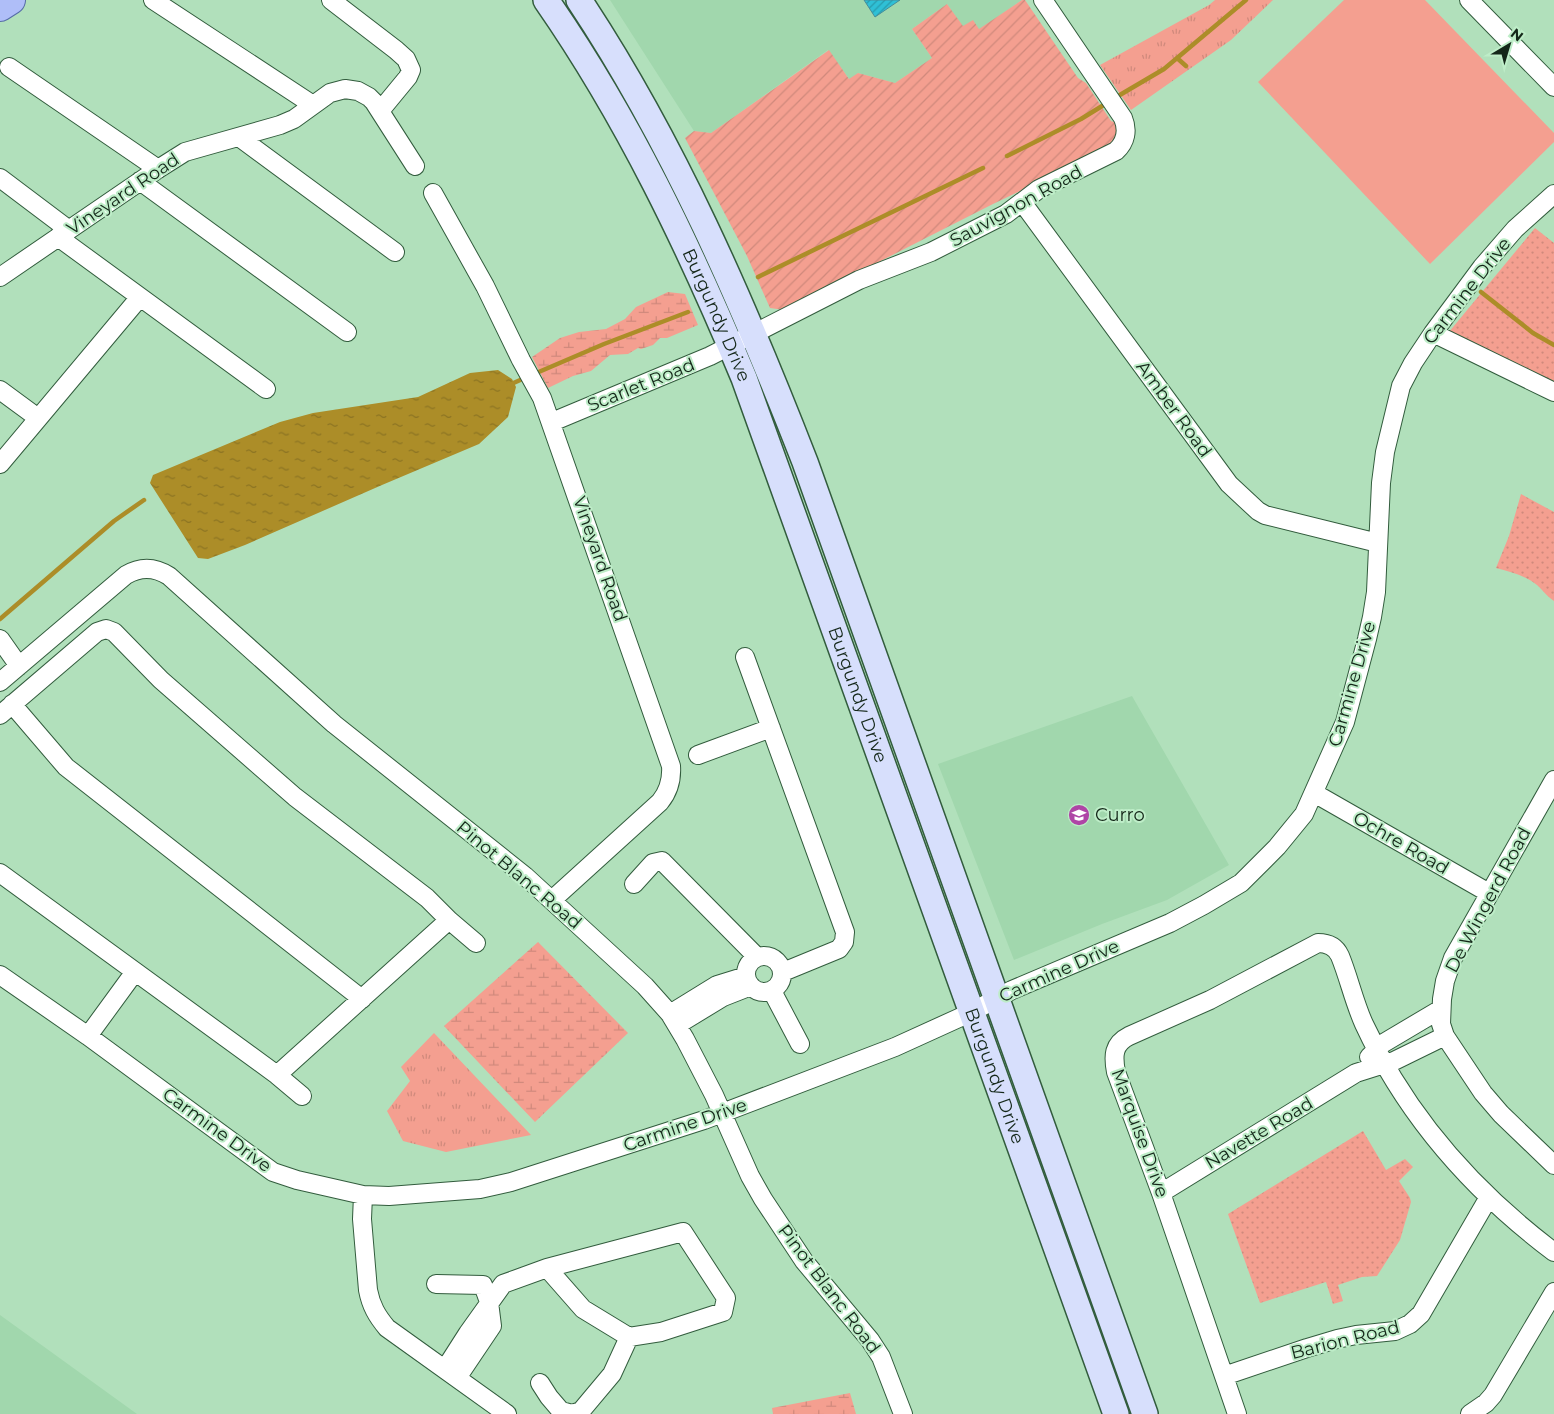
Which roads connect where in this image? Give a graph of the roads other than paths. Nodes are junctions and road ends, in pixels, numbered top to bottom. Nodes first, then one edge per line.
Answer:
1 (11, 0) edge
2 (153, 0) edge
3 (331, 0) edge
4 (546, 0) edge
5 (579, 0) edge
6 (1043, 0) edge
7 (1470, 0) edge
8 (0, 8) edge
9 (9, 67) dead end
10 (1554, 87) edge
11 (313, 105) junction
12 (380, 111) junction
13 (239, 137) junction
14 (415, 166) dead end
15 (158, 169) junction
16 (0, 178) edge
17 (140, 181) junction
18 (432, 193) dead end
19 (1554, 194) edge
20 (1022, 202) junction
21 (64, 233) junction
22 (395, 252) dead end
23 (0, 277) edge
24 (140, 297) junction
25 (347, 332) dead end
26 (1433, 332) junction
27 (754, 334) junction
28 (730, 346) junction
29 (266, 389) dead end
30 (0, 390) edge
31 (1554, 392) edge
32 (38, 418) junction
33 (552, 422) junction
34 (0, 464) edge
35 (1378, 543) junction
36 (0, 640) edge
37 (745, 657) dead end
38 (18, 666) junction
39 (883, 681) junction
40 (0, 682) edge
41 (856, 691) junction
42 (6, 709) edge
43 (770, 728) junction
44 (698, 755) dead end
45 (1554, 780) edge
46 (1314, 793) junction
47 (0, 874) edge
48 (634, 884) dead end
49 (1489, 894) junction
50 (552, 900) junction
51 (449, 920) junction
52 (476, 944) dead end
53 (757, 957) junction
54 (134, 972) junction
55 (783, 972) junction
56 (0, 975) edge
57 (748, 981) junction
58 (772, 991) junction
59 (997, 998) junction
60 (362, 999) junction
61 (1441, 1009) junction
62 (972, 1012) junction
63 (674, 1019) junction
64 (88, 1036) junction
65 (1445, 1036) junction
66 (800, 1044) dead end
67 (1376, 1049) junction
68 (1385, 1064) junction
69 (1356, 1073) junction
70 (277, 1075) junction
71 (302, 1096) dead end
72 (722, 1113) junction
73 (1554, 1165) edge
74 (1161, 1193) junction
75 (364, 1195) junction
76 (1489, 1197) junction
77 (1554, 1252) edge
78 (547, 1268) junction
79 (436, 1284) dead end
80 (1554, 1292) edge
81 (490, 1302) junction
82 (629, 1337) junction
83 (451, 1374) junction
84 (1224, 1376) junction
85 (540, 1383) dead end
86 (507, 1414) edge
87 (903, 1414) edge
88 (1116, 1414) edge
89 (1146, 1414) edge
90 (1237, 1414) edge
91 (1470, 1414) edge

1 - 8 main road
2 - 11 street
3 - 12 street
4 - 28 main road, Burgundy Drive
5 - 27 main road, Burgundy Drive
6 - 20 street, Sauvignon Road
7 - 10 street
9 - 15 street
11 - 12 street, Vineyard Road
11 - 13 street, Vineyard Road
12 - 14 street, Vineyard Road
13 - 15 street, Vineyard Road
13 - 22 street
15 - 17 street, Vineyard Road
16 - 21 street
17 - 21 street, Vineyard Road
17 - 25 street
18 - 33 street, Vineyard Road
19 - 26 street, Carmine Drive
20 - 27 street, Sauvignon Road
20 - 35 street, Amber Road
21 - 23 street, Vineyard Road
21 - 24 street
24 - 29 street
24 - 32 street
26 - 31 street
26 - 35 street, Carmine Drive
27 - 28 street, Sauvignon Road
27 - 39 main road, Burgundy Drive
28 - 33 street, Scarlet Road
28 - 41 main road, Burgundy Drive
30 - 32 street
32 - 34 street
33 - 50 street, Vineyard Road
35 - 46 street, Carmine Drive
36 - 38 street
37 - 43 street
38 - 40 street, Pinot Blanc Road
38 - 50 street, Pinot Blanc Road
39 - 41 street
39 - 59 main road, Burgundy Drive
41 - 62 main road, Burgundy Drive
42 - 51 street
42 - 60 street
43 - 44 street
43 - 55 street
45 - 49 street, De Wingerd Road
46 - 49 street, Ochre Road
46 - 59 street, Carmine Drive
47 - 54 street
48 - 53 street
49 - 61 street, De Wingerd Road
50 - 63 street, Pinot Blanc Road
51 - 52 street
51 - 60 street
53 - 55 street
53 - 57 street
54 - 64 street
54 - 70 street
55 - 58 street
56 - 64 street, Carmine Drive
57 - 58 street
57 - 63 street
58 - 66 street
59 - 62 street, Carmine Drive
59 - 89 main road, Burgundy Drive
60 - 70 street
61 - 65 street, De Wingerd Road
61 - 67 street
62 - 72 street, Carmine Drive
62 - 88 main road, Burgundy Drive
63 - 72 street, Pinot Blanc Road
64 - 75 street, Carmine Drive
65 - 68 street
65 - 73 street, De Wingerd Road
67 - 68 street, Marquise Drive
67 - 69 street, Navette Road
67 - 74 street, Marquise Drive
68 - 69 street, Navette Road
68 - 76 street, Marquise Drive
69 - 74 street, Navette Road
70 - 71 street
72 - 75 street, Carmine Drive
72 - 87 street, Pinot Blanc Road
74 - 84 street, Marquise Drive
75 - 83 street
76 - 77 street, Marquise Drive
76 - 84 street, Barion Road
78 - 81 street
78 - 82 street
78 - 82 street
79 - 81 street
80 - 91 street
81 - 83 street
82 - 85 street
83 - 86 street
84 - 90 street, Marquise Drive

